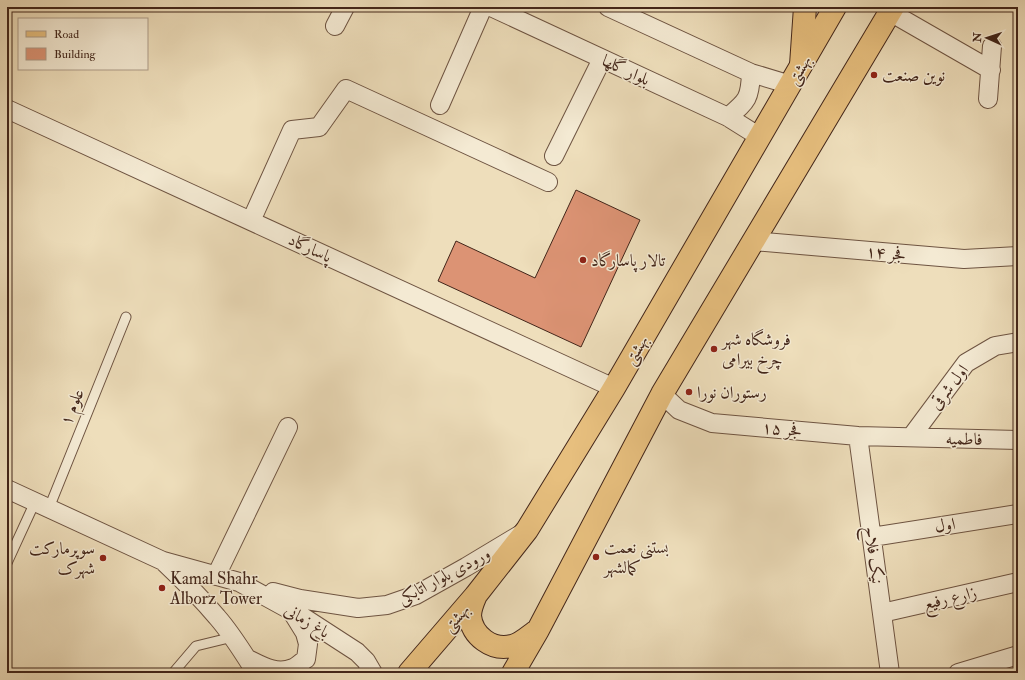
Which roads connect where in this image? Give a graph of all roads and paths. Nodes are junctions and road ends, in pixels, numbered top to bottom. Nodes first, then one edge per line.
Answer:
1 (345, 7) edge
2 (482, 7) edge
3 (491, 7) edge
4 (608, 7) edge
5 (805, 7) edge
6 (835, 7) edge
7 (891, 9) edge
8 (634, 12) edge
9 (336, 26) dead end
10 (992, 46) dead end
11 (602, 59) junction
12 (801, 65) junction
13 (991, 70) junction
14 (751, 73) junction
15 (790, 85) junction
16 (988, 99) dead end
17 (440, 105) dead end
18 (7, 110) edge
19 (728, 117) junction
20 (760, 137) junction
21 (554, 156) dead end
22 (548, 182) dead end
23 (251, 221) junction
24 (753, 241) junction
25 (1018, 256) edge
26 (126, 317) dead end
27 (1018, 342) edge
28 (614, 388) junction
29 (662, 394) junction
30 (288, 427) dead end
31 (858, 436) junction
32 (911, 438) junction
33 (1018, 440) edge
34 (7, 489) edge
35 (42, 505) junction
36 (1018, 514) edge
37 (527, 530) junction
38 (872, 536) junction
39 (163, 561) junction
40 (7, 563) edge
41 (216, 576) junction
42 (239, 582) junction
43 (1018, 582) edge
44 (476, 595) junction
45 (291, 610) junction
46 (882, 613) junction
47 (538, 630) junction
48 (233, 637) junction
49 (1018, 655) edge
50 (252, 666) edge
51 (173, 673) edge
52 (373, 673) edge
53 (408, 673) edge
54 (513, 673) edge
55 (890, 673) edge
56 (958, 673) edge

1 - 9 street
2 - 17 street
3 - 11 street, بلوار گلها
4 - 8 street
5 - 12 main road
6 - 12 main road, بهشتی
7 - 13 street
7 - 24 main road
8 - 14 street
10 - 13 street
11 - 19 street, بلوار گلها
11 - 21 street
12 - 15 main road, بهشتی
13 - 16 street
14 - 15 street
14 - 19 street
15 - 20 main road, بهشتی
18 - 23 street, پاسارگاد
19 - 20 street, بلوار گلها
20 - 28 main road, بهشتی
22 - 23 street
23 - 28 street, پاسارگاد
24 - 25 street, فجر ۱۴
24 - 29 main road
26 - 35 lane, علوم ۱
27 - 32 street, اول شرقی
28 - 37 main road, بهشتی
29 - 31 street, فجر ۱۵
29 - 47 main road
30 - 41 street
31 - 32 street, فجر ۱۵
31 - 38 street, نیک فلاح
32 - 33 street, فاطمیه
34 - 35 street, باغ زمانی
35 - 39 street, باغ زمانی
35 - 40 lane, علوم ۱
36 - 38 street, اول
37 - 42 street, ورودی بلوار اتابکی
37 - 44 main road, بهشتی
38 - 46 street, نیک فلاح
39 - 41 street, باغ زمانی
39 - 48 street, باغ زمانی
41 - 42 street, باغ زمانی
42 - 45 street, باغ زمانی
43 - 46 street, زارع رفیع
44 - 47 main road
44 - 53 main road, بهشتی
45 - 50 street
45 - 52 street, باغ زمانی
46 - 55 street, نیک فلاح
47 - 54 main road
48 - 50 street, باغ زمانی
48 - 51 lane
49 - 56 street

